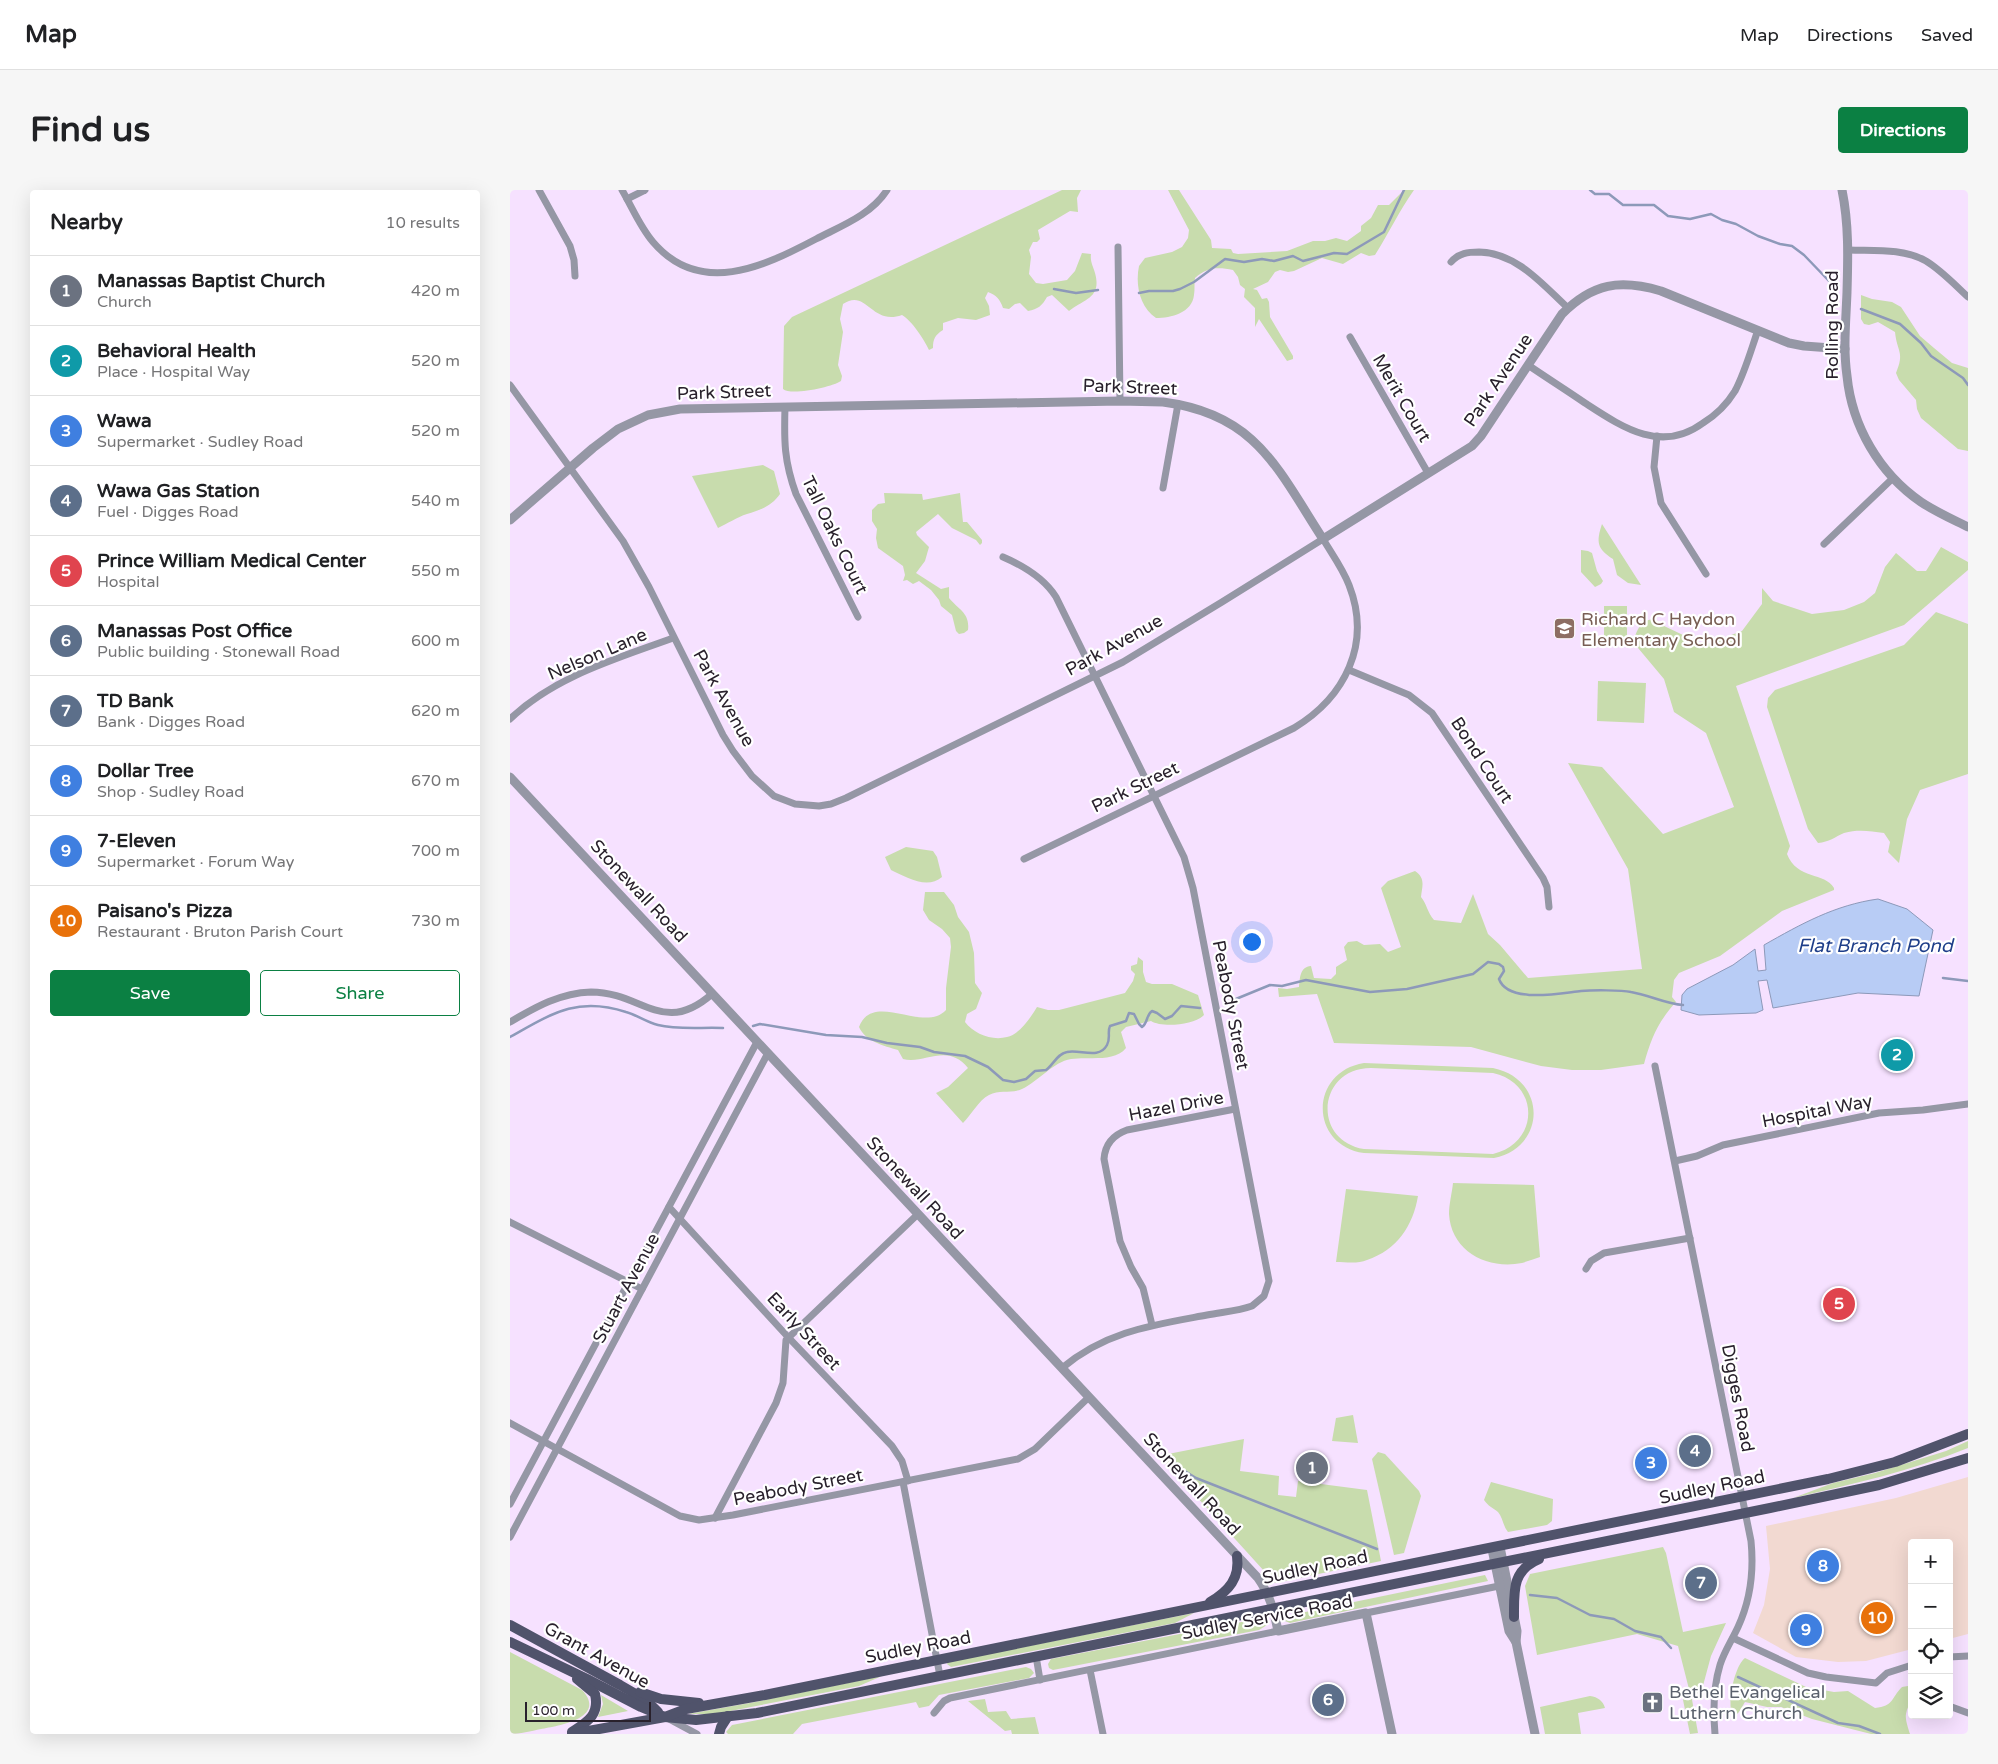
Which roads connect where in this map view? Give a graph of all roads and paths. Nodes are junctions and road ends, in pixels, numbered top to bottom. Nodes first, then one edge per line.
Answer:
1 (539, 190) edge
2 (622, 190) edge
3 (645, 190) edge
4 (887, 190) edge
5 (1842, 190) edge
6 (627, 199) junction
7 (1118, 247) dead end
8 (1848, 250) junction
9 (1451, 262) dead end
10 (575, 276) dead end
11 (1968, 297) edge
12 (1568, 308) junction
13 (1758, 330) junction
14 (1350, 338) dead end
15 (1845, 349) junction
16 (1528, 365) junction
17 (510, 385) edge
18 (1120, 401) junction
19 (1178, 404) junction
20 (785, 407) junction
21 (1657, 436) junction
22 (570, 468) junction
23 (1428, 473) junction
24 (1892, 479) junction
25 (1163, 488) dead end
26 (510, 520) edge
27 (1968, 527) edge
28 (1322, 539) junction
29 (1824, 544) dead end
30 (1003, 557) dead end
31 (1706, 574) dead end
32 (858, 617) dead end
33 (674, 638) junction
34 (1349, 670) junction
35 (1095, 676) junction
36 (510, 719) edge
37 (510, 777) edge
38 (1155, 796) junction
39 (1024, 859) dead end
40 (1549, 907) dead end
41 (712, 994) junction
42 (510, 1022) edge
43 (758, 1042) junction
44 (768, 1053) junction
45 (1655, 1066) dead end
46 (1968, 1104) edge
47 (1235, 1109) junction
48 (1675, 1161) junction
49 (669, 1207) junction
50 (918, 1214) junction
51 (679, 1219) junction
52 (510, 1222) edge
53 (1690, 1238) junction
54 (1586, 1269) dead end
55 (629, 1282) junction
56 (642, 1289) junction
57 (1152, 1325) junction
58 (788, 1337) junction
59 (1062, 1368) junction
60 (1089, 1397) junction
61 (510, 1423) edge
62 (1968, 1434) edge
63 (544, 1442) junction
64 (557, 1449) junction
65 (1968, 1458) edge
66 (905, 1482) junction
67 (1742, 1497) junction
68 (510, 1504) edge
69 (1746, 1513) junction
70 (715, 1518) junction
71 (510, 1537) edge
72 (1496, 1548) junction
73 (1556, 1551) junction
74 (1237, 1556) junction
75 (1499, 1563) junction
76 (1499, 1586) junction
77 (1268, 1594) junction
78 (1201, 1607) junction
79 (1274, 1609) junction
80 (1366, 1613) junction
81 (1514, 1617) junction
82 (510, 1626) edge
83 (1278, 1631) junction
84 (1733, 1638) junction
85 (510, 1642) edge
86 (1516, 1642) junction
87 (1036, 1656) junction
88 (1968, 1656) edge
89 (1953, 1657) edge
90 (937, 1660) junction
91 (1908, 1666) edge
92 (568, 1670) junction
93 (1090, 1670) junction
94 (940, 1676) junction
95 (1040, 1680) junction
96 (620, 1685) junction
97 (710, 1704) junction
98 (1953, 1707) edge
99 (934, 1713) dead end
100 (1968, 1713) edge
101 (728, 1716) junction
102 (665, 1717) junction
103 (570, 1734) edge
104 (697, 1734) edge
105 (720, 1734) edge
106 (1103, 1734) edge
107 (1392, 1734) edge
108 (1535, 1734) edge
109 (1714, 1734) edge

1 - 10 street
2 - 6 street
3 - 6 street
4 - 6 street
5 - 8 street, Rolling Road
7 - 18 street
8 - 11 street
8 - 15 street, Rolling Road
9 - 12 street
12 - 13 street, Park Avenue
12 - 16 street, Park Avenue
13 - 15 street, Park Avenue
13 - 21 street
14 - 23 street, Merit Court
15 - 24 street, Rolling Road
16 - 21 street
16 - 23 street, Park Avenue
17 - 22 street, Park Avenue
18 - 19 street, Park Street
18 - 20 street, Park Street
19 - 25 street
19 - 28 street, Park Street
20 - 22 street, Park Street
20 - 32 street, Tall Oaks Court
21 - 31 street
22 - 26 street, Park Street
22 - 33 street, Park Avenue
23 - 28 street, Park Avenue
24 - 27 street, Rolling Road
24 - 29 street
28 - 34 street, Park Street
28 - 35 street, Park Avenue
30 - 35 street, Peabody Street
33 - 35 street, Park Avenue
33 - 36 street, Nelson Lane
34 - 38 street, Park Street
34 - 40 street, Bond Court
35 - 38 street, Peabody Street
37 - 41 street, Stonewall Road
38 - 39 street, Park Street
38 - 47 street, Peabody Street
41 - 42 street
41 - 43 street, Stonewall Road
43 - 44 street, Stonewall Road
43 - 49 street, Stuart Avenue
44 - 50 street, Stonewall Road
44 - 51 street, Stuart Avenue
45 - 48 street, Digges Road
46 - 48 street, Hospital Way
47 - 57 street, Peabody Street
47 - 57 street, Hazel Drive
48 - 53 street, Digges Road
49 - 51 street, Early Street
49 - 55 street, Stuart Avenue
50 - 58 street
50 - 59 street, Stonewall Road
51 - 56 street, Stuart Avenue
51 - 58 street, Early Street
52 - 55 street
53 - 54 street
53 - 67 street, Digges Road
55 - 56 street
55 - 63 street, Stuart Avenue
56 - 64 street, Stuart Avenue
57 - 59 street, Peabody Street
58 - 66 street, Early Street
58 - 70 street
59 - 60 street, Stonewall Road
60 - 66 street, Peabody Street
60 - 74 street, Stonewall Road
61 - 63 street, Peabody Street
62 - 67 main road, Sudley Road
63 - 64 street, Peabody Street
63 - 68 street, Stuart Avenue
64 - 70 street, Peabody Street
64 - 71 street, Stuart Avenue
65 - 69 main road, Sudley Road
66 - 70 street, Peabody Street
66 - 90 street, Early Street
67 - 69 street, Digges Road
67 - 72 main road, Sudley Road
69 - 73 main road, Sudley Road
69 - 84 street, Digges Road
72 - 75 street
72 - 77 main road, Sudley Road
73 - 75 main road, Sudley Road
73 - 81 main road
74 - 77 street, Stonewall Road
74 - 78 main road
75 - 76 street
75 - 79 main road, Sudley Road
75 - 81 street
76 - 80 street, Sudley Service Road
76 - 86 street
77 - 78 main road, Sudley Road
77 - 79 street, Stonewall Road
78 - 90 main road, Sudley Road
79 - 83 street, Stonewall Road
79 - 87 main road, Sudley Road
80 - 83 street, Sudley Service Road
80 - 107 street
81 - 86 street
82 - 96 main road, Grant Avenue
83 - 93 street, Sudley Service Road
84 - 91 street
84 - 109 street, Digges Road
85 - 92 main road, Grant Avenue
86 - 108 street
87 - 94 main road, Sudley Road
87 - 95 street
88 - 89 street
90 - 94 street, Early Street
90 - 97 main road, Sudley Road
92 - 102 main road, Grant Avenue
92 - 103 main road
93 - 95 street, Sudley Service Road
93 - 106 street
94 - 101 main road, Sudley Road
95 - 99 street, Sudley Service Road
96 - 97 main road
96 - 102 main road, Grant Avenue
97 - 102 main road, Sudley Road
98 - 100 street
101 - 102 main road, Sudley Road
101 - 105 main road
102 - 103 main road, Sudley Road
102 - 104 street, Grant Avenue

